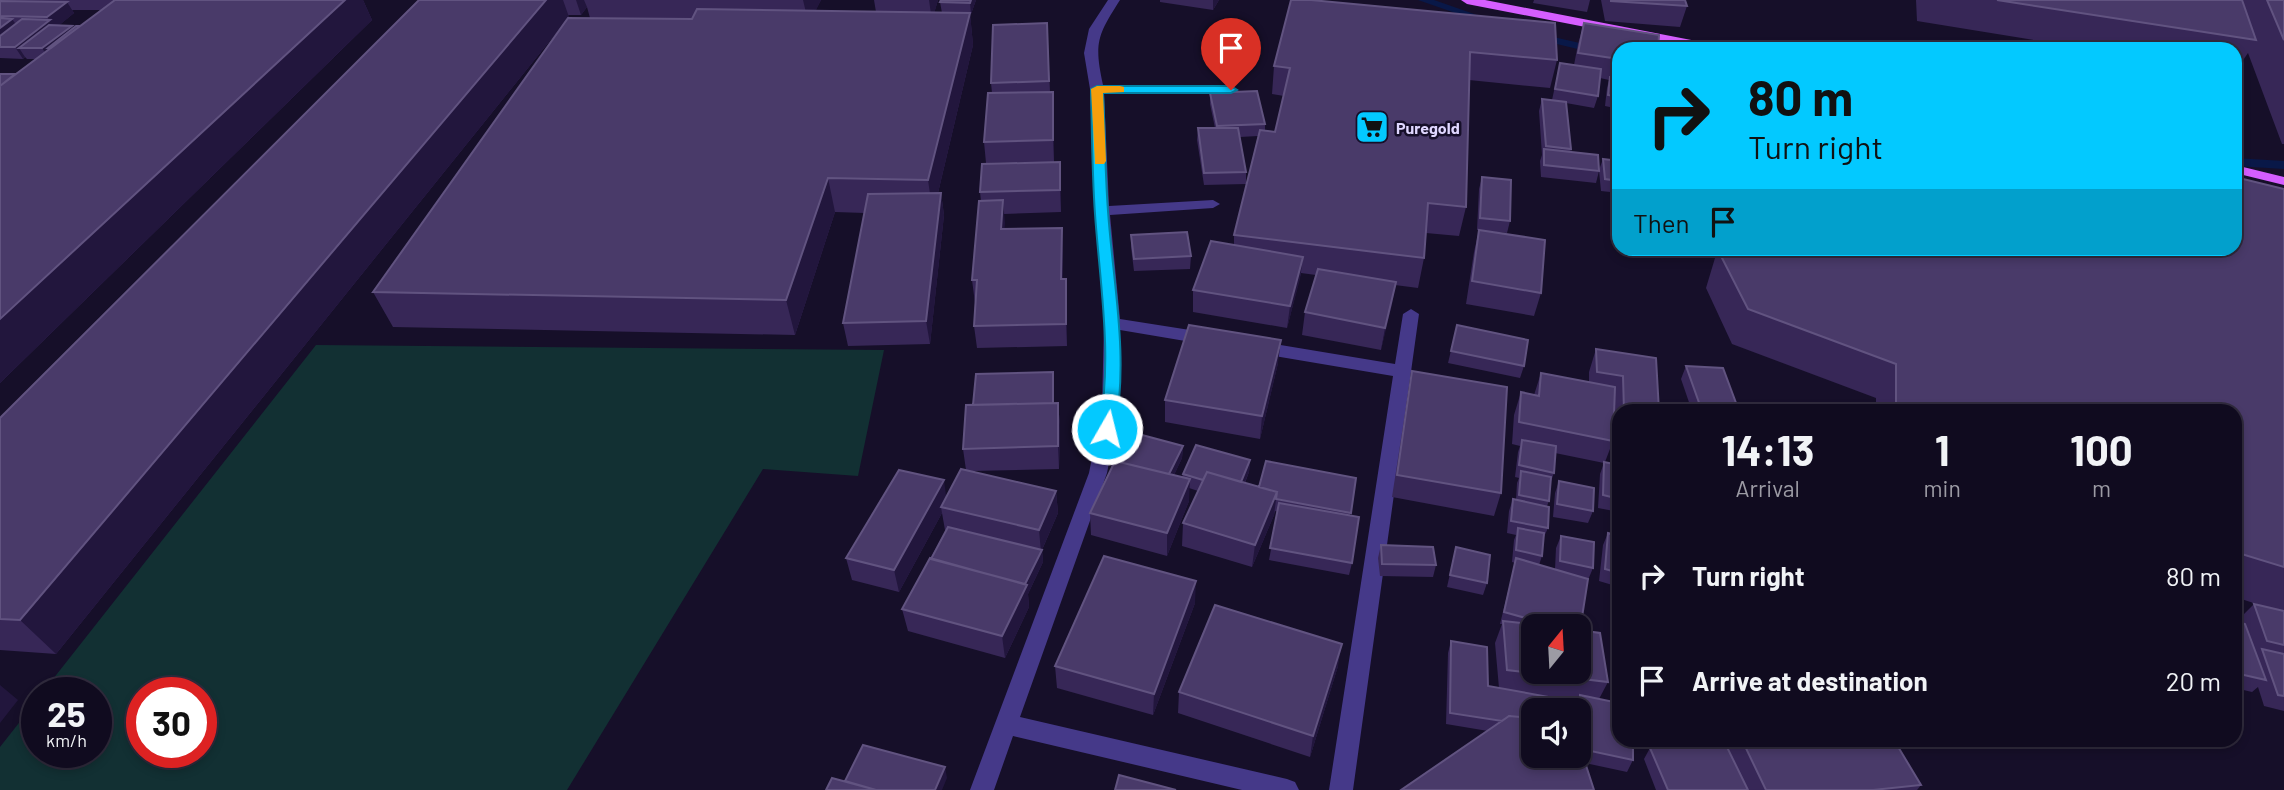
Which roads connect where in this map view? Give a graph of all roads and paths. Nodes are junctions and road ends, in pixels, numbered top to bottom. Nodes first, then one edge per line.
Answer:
1 (1114, 0) edge
2 (1467, 0) edge
3 (1681, 42) edge
4 (1097, 89) junction
5 (1231, 90) edge
6 (2242, 171) edge
7 (2284, 181) edge
8 (1213, 204) dead end
9 (1101, 211) junction
10 (1411, 314) dead end
11 (1112, 323) junction
12 (1402, 370) junction
13 (1006, 724) junction
14 (982, 790) edge
15 (1287, 790) edge
16 (1341, 790) edge

1 - 4 street
2 - 3 main road
4 - 5 street
4 - 9 street
6 - 7 main road
8 - 9 street
9 - 11 street
10 - 12 street
11 - 12 street
11 - 13 street
12 - 16 street
13 - 14 street
13 - 15 street

